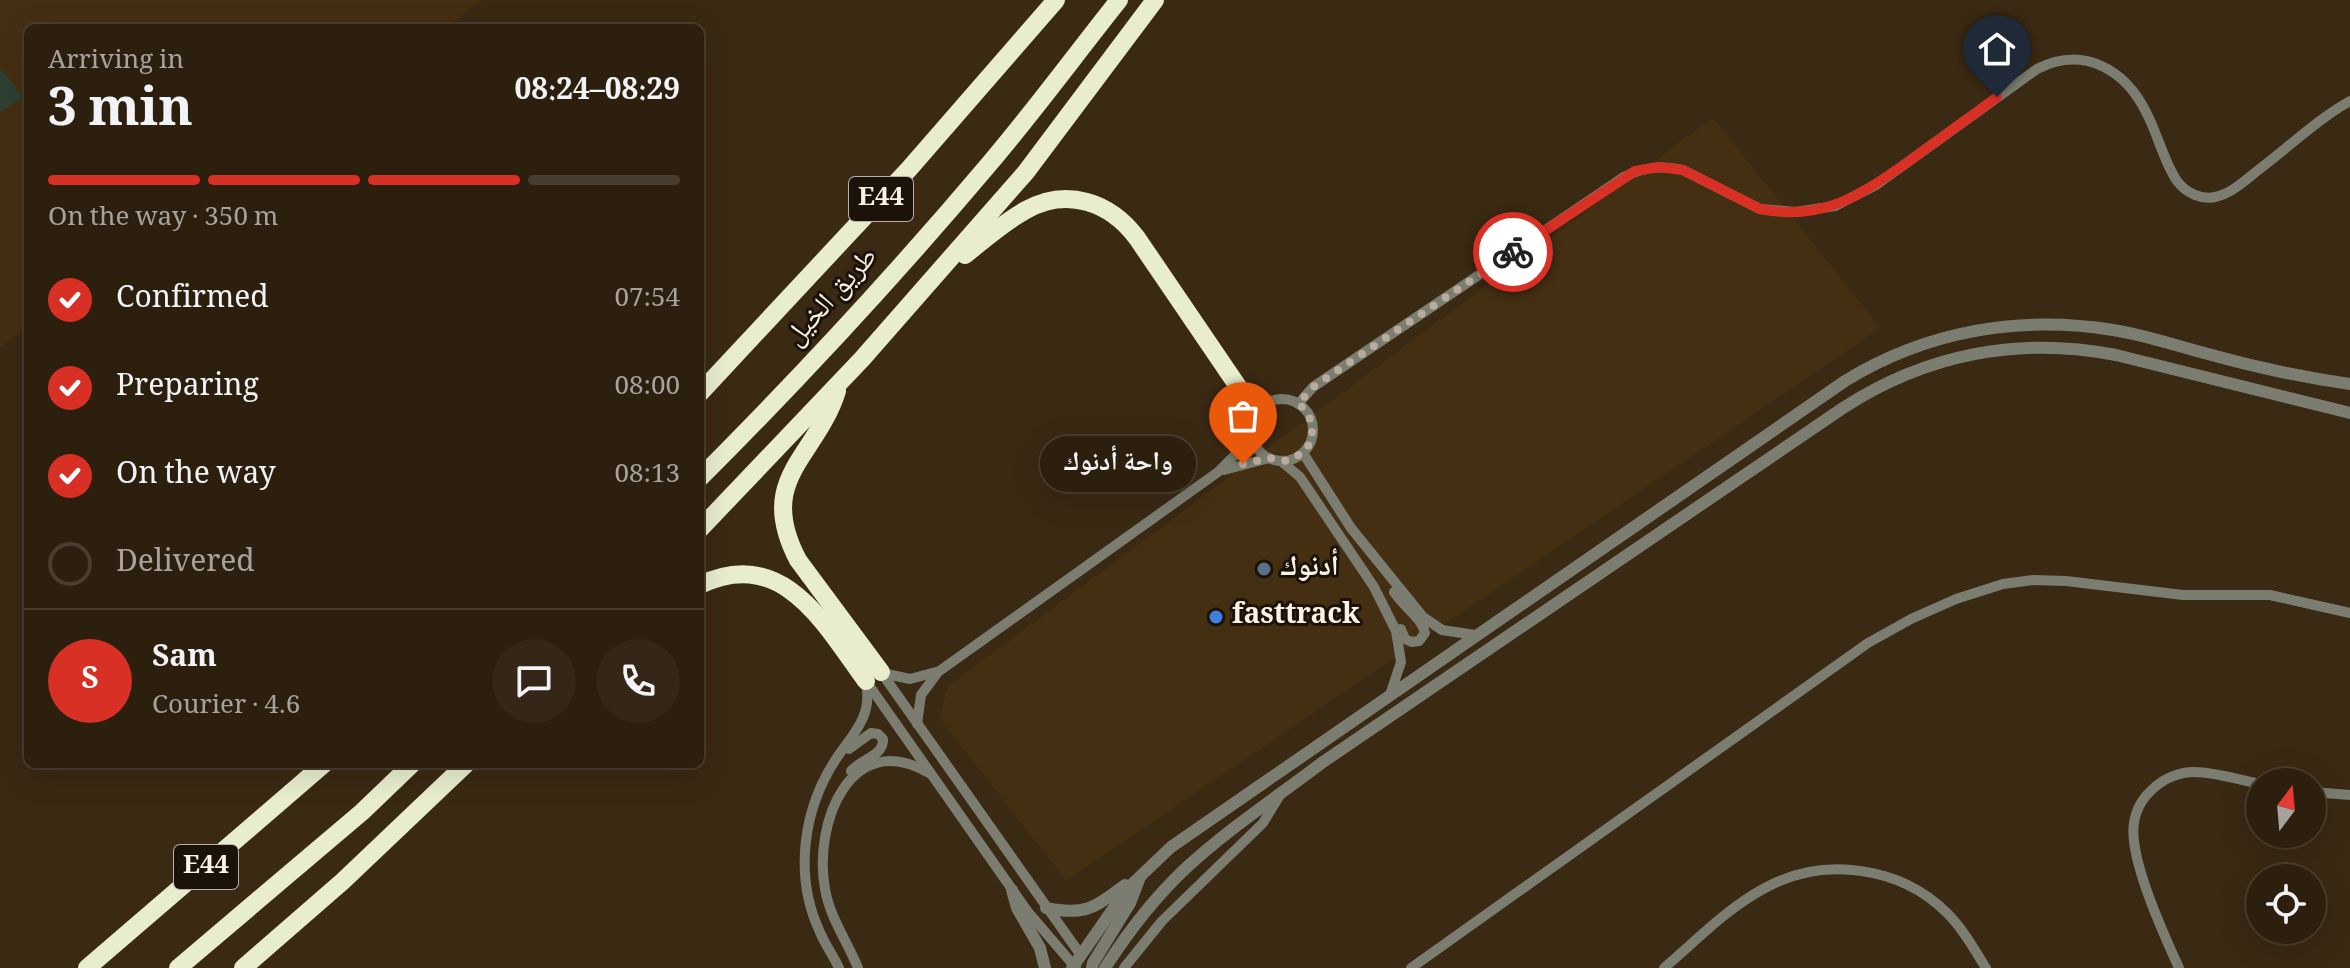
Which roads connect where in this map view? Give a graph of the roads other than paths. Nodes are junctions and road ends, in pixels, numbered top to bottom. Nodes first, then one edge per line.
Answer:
1 (1056, 0) edge
2 (1119, 0) edge
3 (1155, 0) edge
4 (2350, 101) edge
5 (937, 275) junction
6 (839, 383) junction
7 (2350, 384) edge
8 (704, 389) edge
9 (1298, 404) junction
10 (2350, 413) edge
11 (1254, 422) junction
12 (1303, 453) junction
13 (1275, 459) junction
14 (1218, 472) junction
15 (704, 474) edge
16 (704, 525) edge
17 (1389, 578) junction
18 (704, 583) edge
19 (1374, 587) junction
20 (2350, 613) edge
21 (1475, 635) junction
22 (938, 672) junction
23 (874, 676) junction
24 (1391, 692) junction
25 (917, 724) junction
26 (835, 760) junction
27 (319, 768) edge
28 (408, 768) edge
29 (462, 768) edge
30 (933, 775) junction
31 (2246, 781) edge
32 (2326, 793) edge
33 (840, 794) junction
34 (1280, 795) junction
35 (2350, 795) edge
36 (1140, 873) junction
37 (1012, 890) junction
38 (1046, 908) junction
39 (1077, 965) edge
40 (87, 968) edge
41 (178, 968) edge
42 (243, 968) edge
43 (839, 968) edge
44 (858, 968) edge
45 (1045, 968) edge
46 (1092, 968) edge
47 (1105, 968) edge
48 (1124, 968) edge
49 (1411, 968) edge
50 (1664, 968) edge
51 (1986, 968) edge
52 (2179, 968) edge

1 - 8 highway, طريق الخيل / E44
2 - 15 highway, طريق الخيل / E44
3 - 5 highway
4 - 9 street
5 - 6 highway
5 - 11 highway
6 - 16 highway
6 - 23 highway
7 - 21 street
9 - 11 street
9 - 12 street
10 - 34 street
11 - 13 street
11 - 14 street
12 - 13 street
12 - 17 street
13 - 14 street
13 - 19 street
14 - 22 street
17 - 19 street
17 - 21 street
18 - 23 highway
19 - 24 street
20 - 49 street
21 - 24 street
22 - 23 street
22 - 25 street
23 - 25 street
23 - 26 street
23 - 30 street
24 - 36 street
25 - 38 street
26 - 33 street
26 - 43 street
27 - 40 highway, E44
28 - 41 highway, E44
29 - 42 highway
30 - 33 street
30 - 37 street
31 - 52 street
32 - 35 street
33 - 44 street
34 - 47 street
34 - 48 street
36 - 38 street
36 - 39 street
36 - 46 street
37 - 39 street
37 - 45 street
38 - 39 street
50 - 51 street

